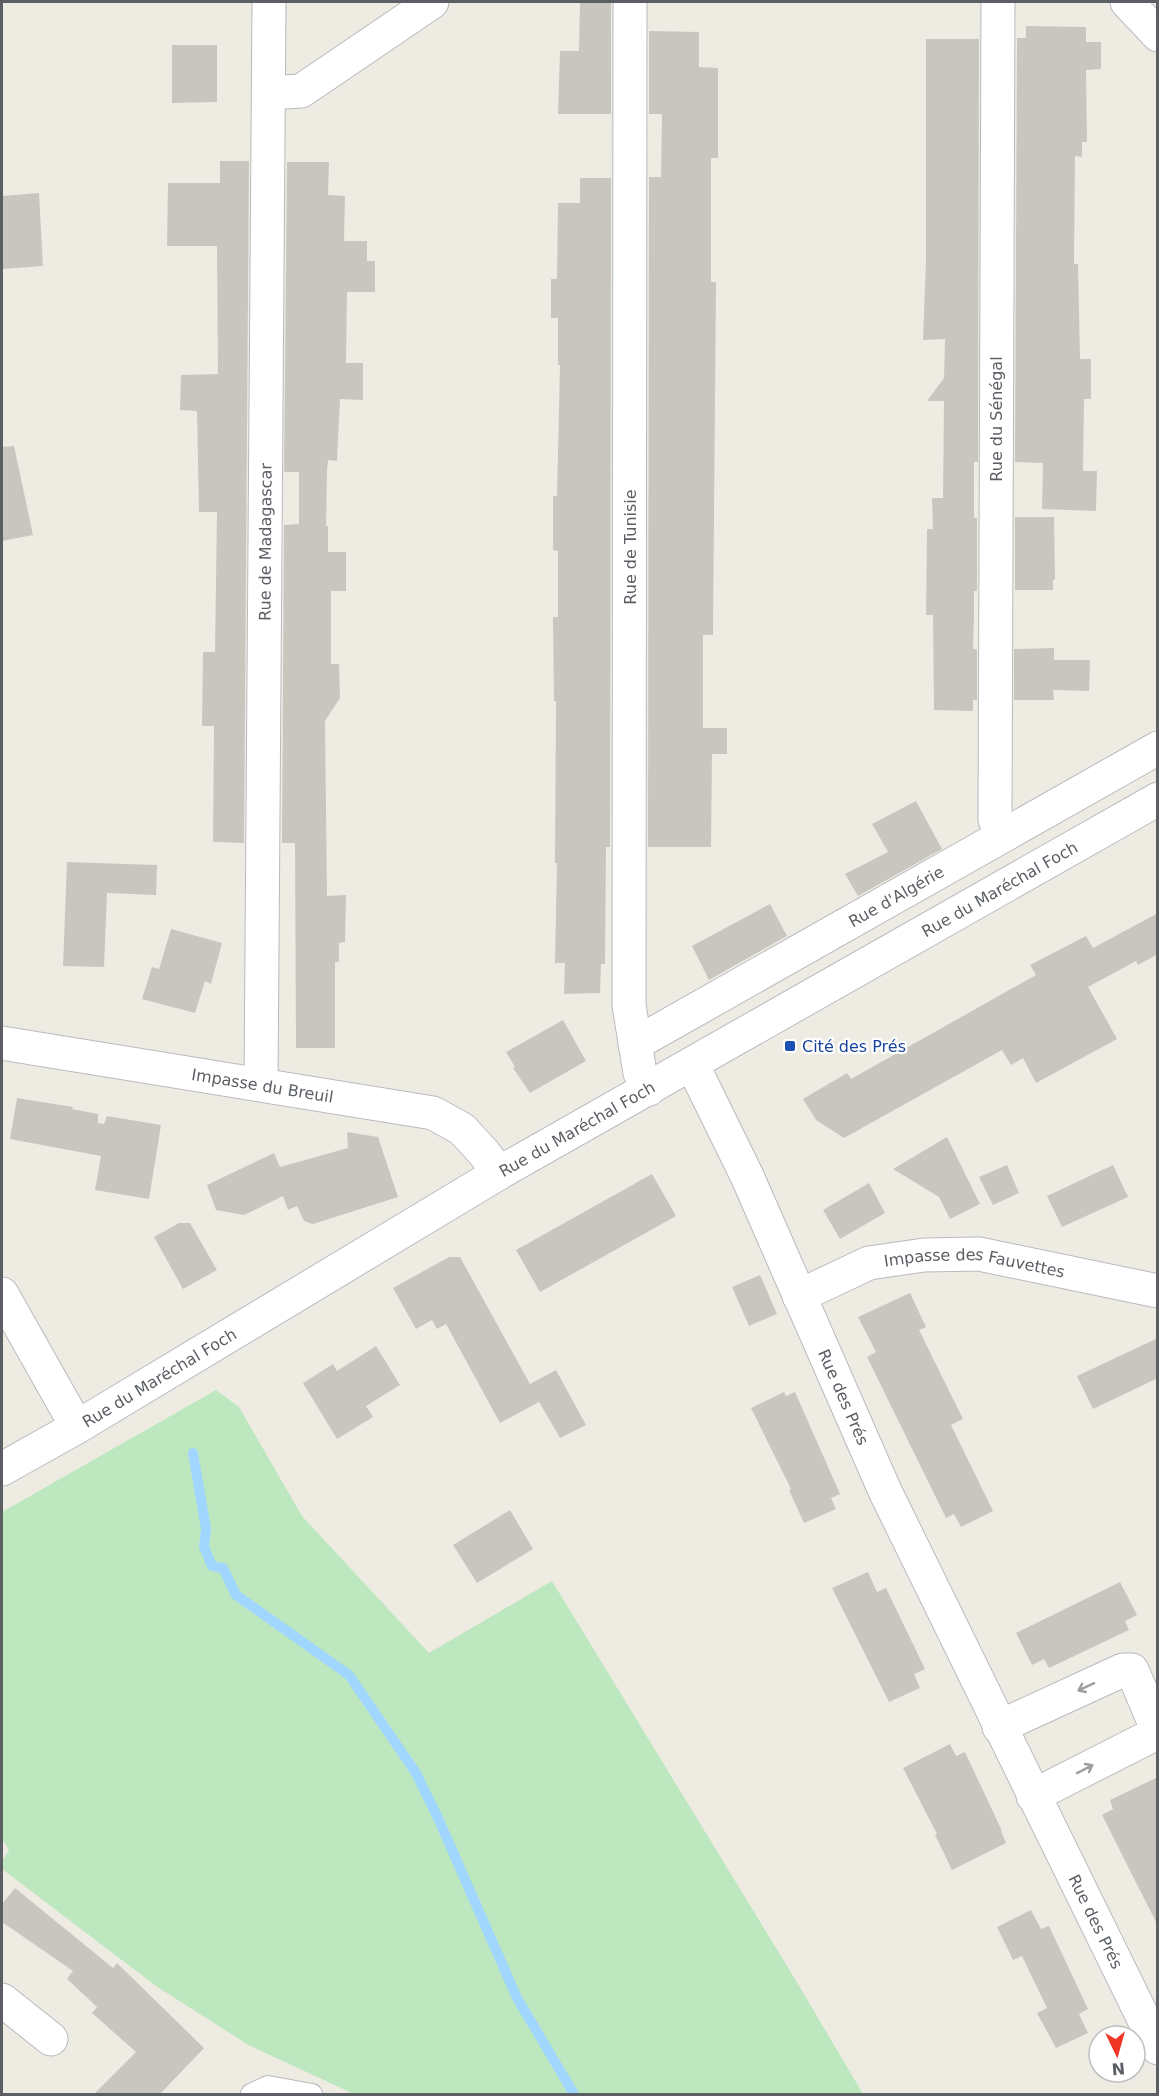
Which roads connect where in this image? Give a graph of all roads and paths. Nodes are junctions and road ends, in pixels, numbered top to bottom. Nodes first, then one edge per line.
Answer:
1 (269, 2) edge
2 (432, 2) edge
3 (630, 2) edge
4 (998, 2) edge
5 (1127, 2) edge
6 (1158, 35) edge
7 (269, 93) junction
8 (1158, 748) edge
9 (1158, 799) edge
10 (1004, 835) junction
11 (2, 1044) edge
12 (635, 1044) junction
13 (692, 1064) junction
14 (261, 1084) junction
15 (649, 1089) junction
16 (499, 1173) junction
17 (1158, 1291) edge
18 (2, 1294) edge
19 (799, 1296) junction
20 (77, 1427) junction
21 (2, 1469) edge
22 (999, 1727) junction
23 (1033, 1796) junction
24 (2, 2000) edge
25 (1150, 2014) edge
26 (51, 2038) dead end
27 (1158, 2048) edge
28 (251, 2094) edge
29 (312, 2094) edge

1 - 7 street, Rue de Madagascar
2 - 7 street
3 - 12 street, Rue de Tunisie
4 - 10 street, Rue du Sénégal
5 - 6 street
7 - 14 street, Rue de Madagascar
8 - 10 street, Rue d'Algérie
9 - 13 street, Rue du Maréchal Foch
10 - 12 street, Rue d'Algérie
11 - 14 street, Impasse du Breuil
12 - 15 street, Rue de Tunisie
13 - 15 street, Rue du Maréchal Foch
13 - 19 street, Rue des Prés
14 - 16 street, Impasse du Breuil
15 - 16 street, Rue du Maréchal Foch
16 - 20 street, Rue du Maréchal Foch
17 - 19 street, Impasse des Fauvettes
18 - 20 street
19 - 22 street, Rue des Prés
20 - 21 street, Rue du Maréchal Foch
22 - 23 street, Rue des Prés
23 -> 22 street
23 - 25 street, Rue des Prés
24 - 26 street
25 - 27 street, Rue des Prés
28 - 29 lane

